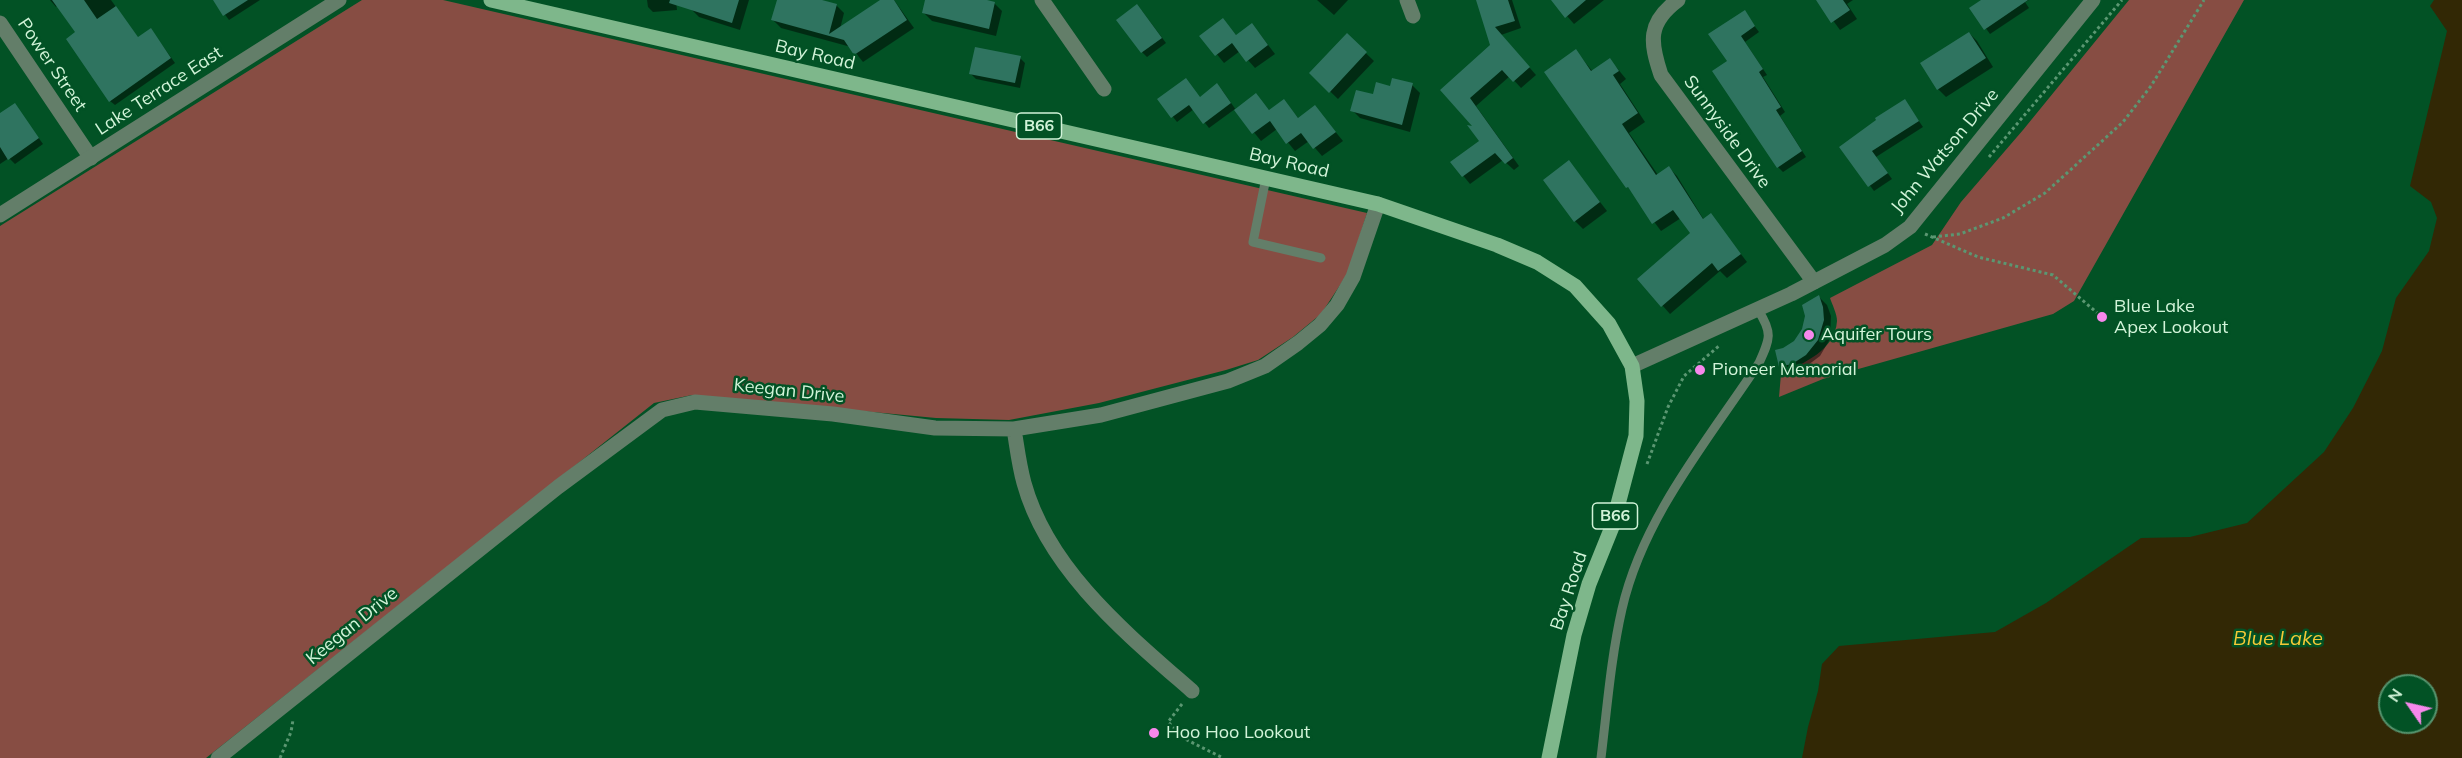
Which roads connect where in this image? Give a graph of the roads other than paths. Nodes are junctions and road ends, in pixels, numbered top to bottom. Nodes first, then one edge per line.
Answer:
1 (339, 0) edge
2 (491, 0) edge
3 (1042, 0) edge
4 (1407, 0) edge
5 (1678, 0) edge
6 (2093, 0) edge
7 (1413, 16) dead end
8 (0, 23) edge
9 (1104, 89) dead end
10 (91, 158) junction
11 (1266, 178) junction
12 (1378, 204) junction
13 (0, 215) edge
14 (1321, 258) dead end
15 (1814, 282) junction
16 (1758, 310) junction
17 (1632, 366) junction
18 (1014, 429) junction
19 (1192, 691) road end
20 (218, 758) edge
21 (1549, 758) edge
22 (1601, 758) edge

1 - 10 street, Lake Terrace East
2 - 11 main road, Bay Road / B66
3 - 9 street
4 - 7 street
5 - 15 street, Sunnyside Drive
6 - 15 street, John Watson Drive
8 - 10 street, Power Street
10 - 13 street, Lake Terrace East
11 - 12 main road, Bay Road / B66
11 - 14 lane
12 - 17 main road, Bay Road / B66
12 - 18 street, Keegan Drive
15 - 16 street, John Watson Drive
16 - 17 street, John Watson Drive
16 - 22 lane
17 - 21 main road, Bay Road / B66
18 - 19 street
18 - 20 street, Keegan Drive

